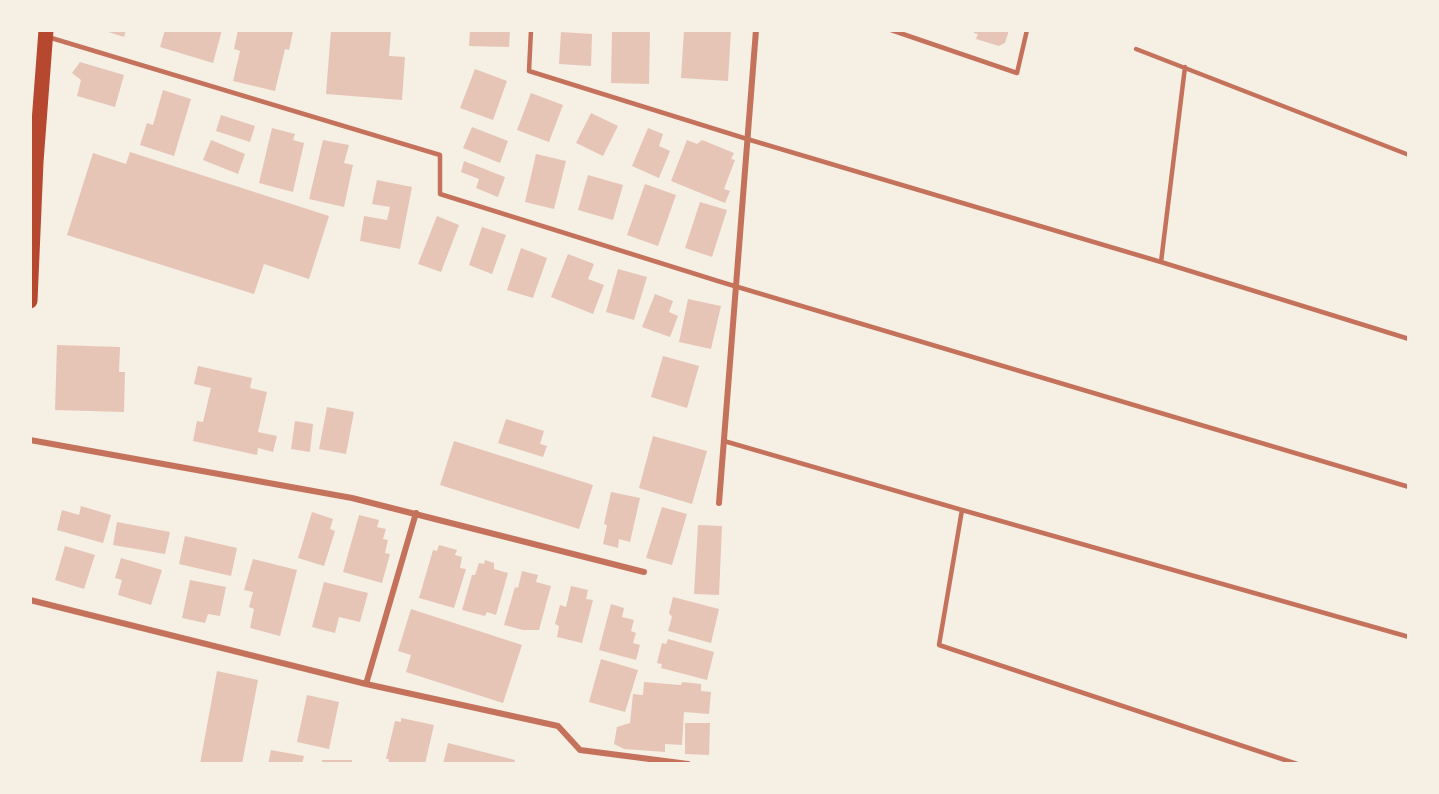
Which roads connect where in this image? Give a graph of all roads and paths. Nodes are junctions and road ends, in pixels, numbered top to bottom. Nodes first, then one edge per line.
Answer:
1 (531, 30) edge
2 (756, 30) edge
3 (891, 30) edge
4 (1027, 30) edge
5 (45, 33) edge
6 (1136, 49) dead end
7 (1185, 67) junction
8 (747, 139) junction
9 (1409, 155) edge
10 (33, 161) edge
11 (1161, 262) junction
12 (31, 269) edge
13 (736, 286) junction
14 (30, 301) edge
15 (1409, 339) edge
16 (30, 440) edge
17 (724, 441) junction
18 (1409, 487) edge
19 (719, 503) dead end
20 (962, 510) junction
21 (416, 513) junction
22 (644, 572) dead end
23 (30, 600) edge
24 (1409, 637) edge
25 (366, 684) junction
26 (688, 764) edge
27 (1297, 764) edge

1 - 8 lane
2 - 8 street
3 - 4 lane
5 - 10 main road
5 - 13 lane
6 - 7 lane
7 - 9 lane
7 - 11 lane
8 - 11 lane
8 - 13 street
10 - 12 main road
11 - 15 lane
12 - 14 main road
13 - 17 street
13 - 18 lane
16 - 21 street
17 - 19 street
17 - 20 lane
20 - 24 lane
20 - 27 lane
21 - 22 street
21 - 25 street
23 - 25 street
25 - 26 street

